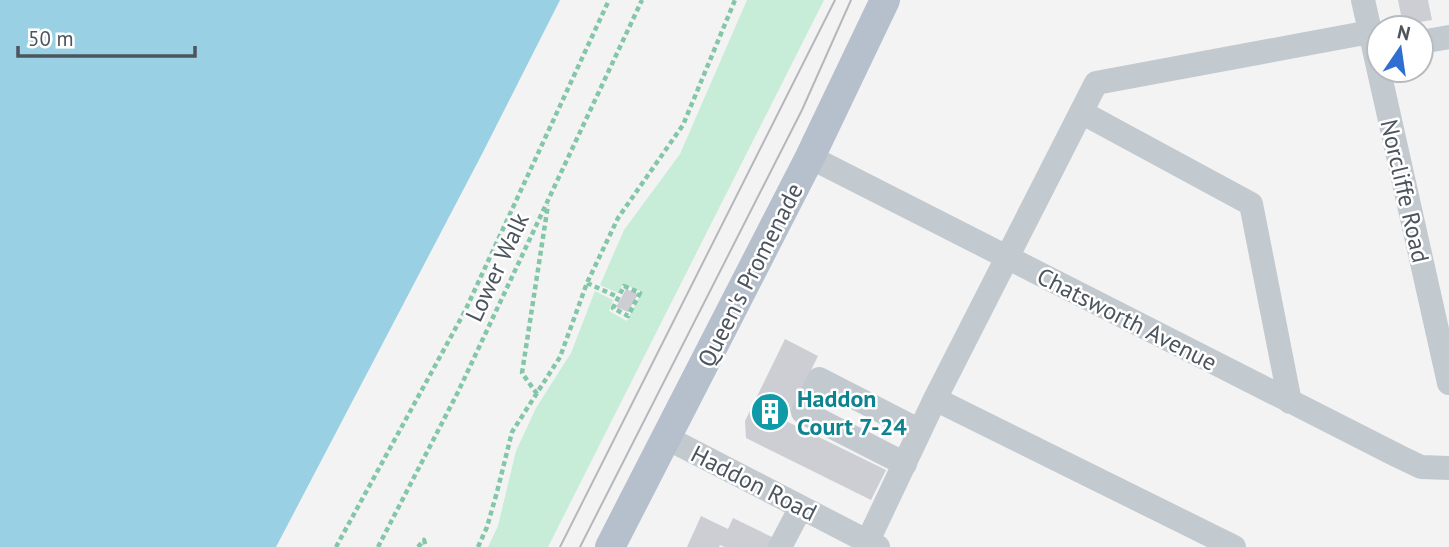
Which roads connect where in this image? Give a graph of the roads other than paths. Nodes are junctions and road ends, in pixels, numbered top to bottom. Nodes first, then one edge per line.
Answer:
1 (885, 0) edge
2 (1365, 45) edge
3 (1383, 84) edge
4 (1081, 113) junction
5 (810, 157) junction
6 (1008, 258) junction
7 (1449, 383) edge
8 (935, 399) junction
9 (1290, 402) junction
10 (920, 431) junction
11 (667, 438) junction
12 (905, 464) junction
13 (1449, 468) edge
14 (801, 507) junction
15 (871, 545) edge
16 (611, 547) edge
17 (780, 547) edge
18 (1234, 547) edge

1 - 5 main road, Queen's Promenade
2 - 4 street
3 - 7 street, Norcliffe Road
4 - 6 street
4 - 9 street
5 - 6 street, Chatsworth Avenue
5 - 11 main road, Queen's Promenade
6 - 8 street
6 - 9 street, Chatsworth Avenue
8 - 10 street
8 - 18 street
9 - 13 street, Chatsworth Avenue
10 - 12 street
10 - 12 street
11 - 14 street, Haddon Road
11 - 16 main road, Queen's Promenade
12 - 15 street
14 - 15 street, Haddon Road
14 - 17 street

